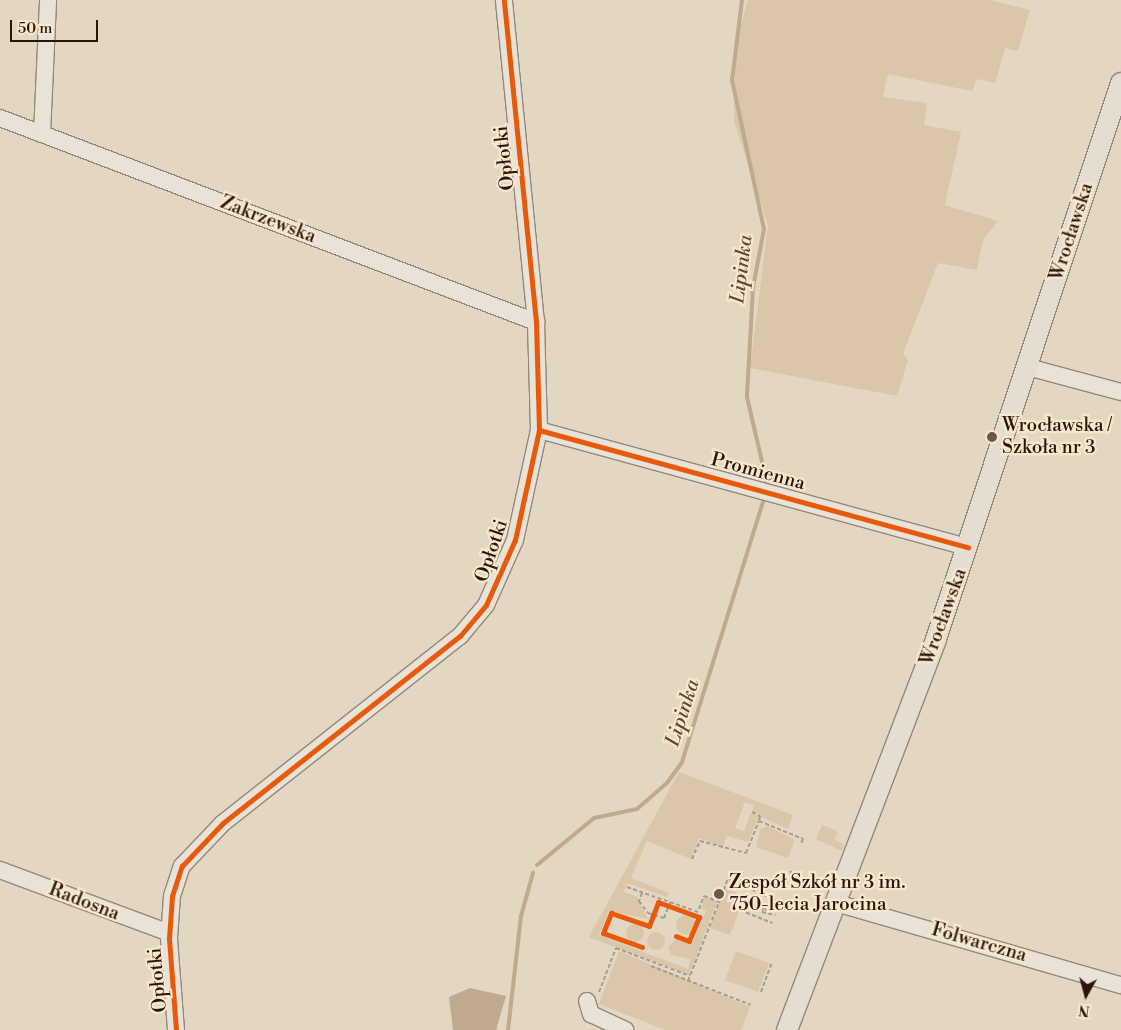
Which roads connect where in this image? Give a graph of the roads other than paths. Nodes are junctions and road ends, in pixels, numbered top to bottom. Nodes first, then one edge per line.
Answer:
1 (48, 0) edge
2 (504, 0) edge
3 (1121, 83) edge
4 (0, 118) edge
5 (42, 134) junction
6 (536, 322) junction
7 (1028, 367) junction
8 (1121, 392) edge
9 (539, 430) junction
10 (968, 547) junction
11 (0, 870) edge
12 (836, 903) junction
13 (169, 933) junction
14 (1121, 984) edge
15 (593, 997) road end
16 (176, 1030) edge
17 (626, 1030) edge
18 (787, 1030) edge

1 - 5 street
2 - 6 street, Opłotki
3 - 7 main road, Wrocławska
4 - 5 street, Zakrzewska
5 - 6 street, Zakrzewska
6 - 9 street, Opłotki
7 - 8 street
7 - 10 main road, Wrocławska
9 - 10 street, Promienna
9 - 13 street, Opłotki
10 - 12 main road, Wrocławska
11 - 13 street, Radosna
12 - 14 street, Folwarczna
12 - 18 main road, Wrocławska
13 - 16 street, Opłotki
15 - 17 street

